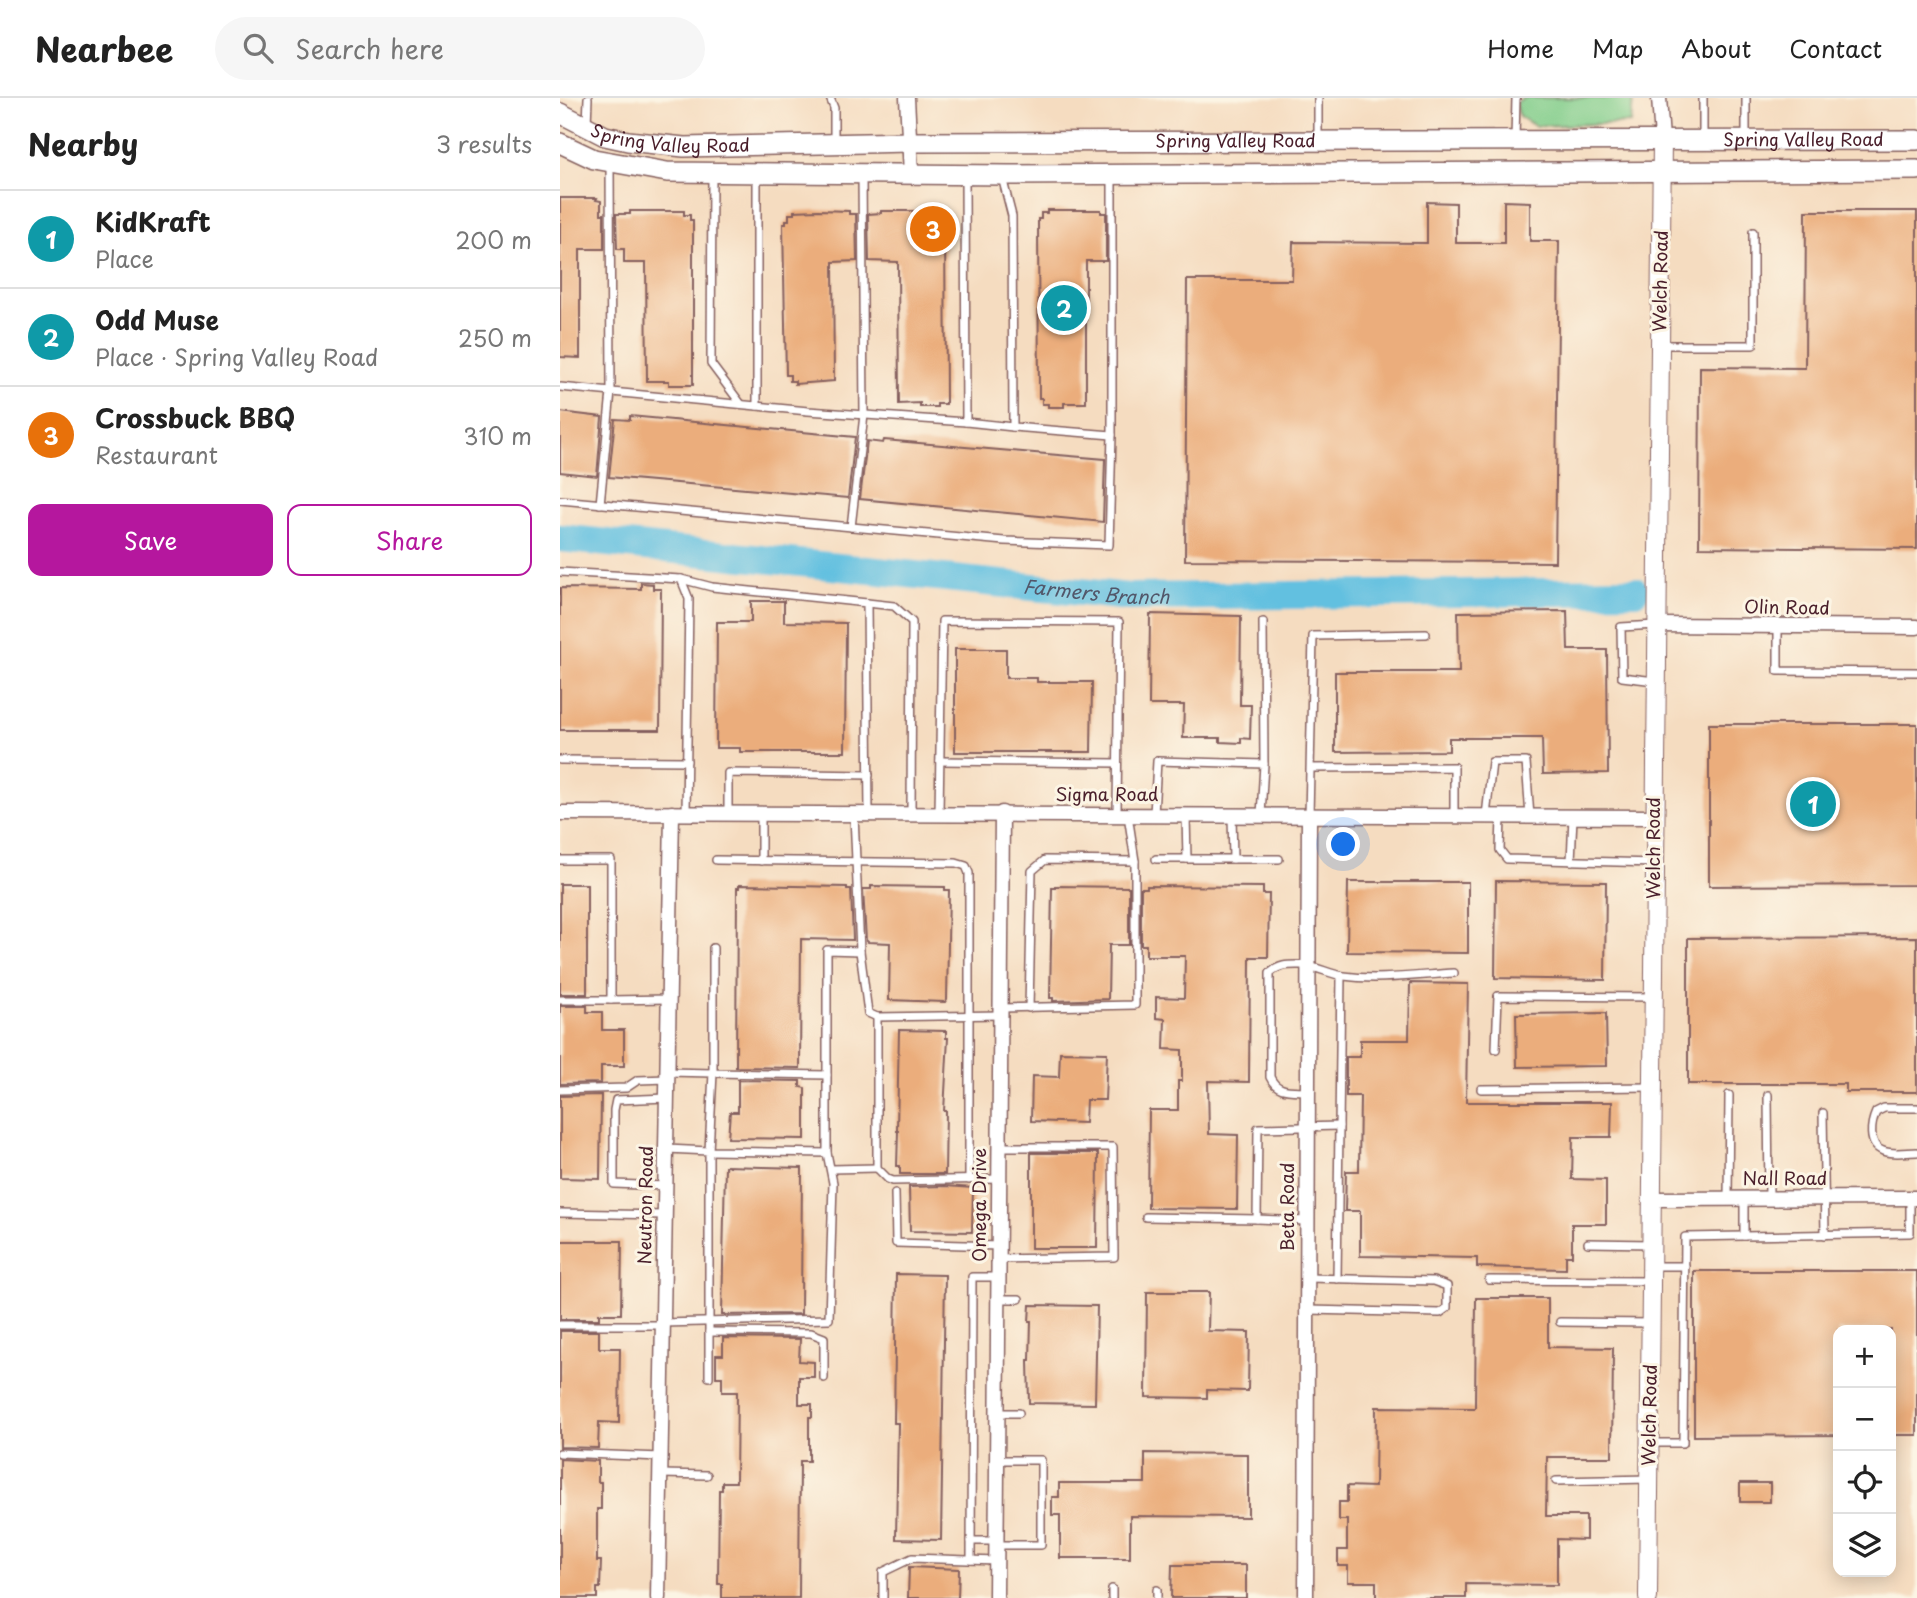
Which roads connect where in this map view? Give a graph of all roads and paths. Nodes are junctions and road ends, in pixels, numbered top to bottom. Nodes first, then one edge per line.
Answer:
1 (589, 98) edge
2 (830, 98) edge
3 (907, 98) edge
4 (1318, 98) edge
5 (1516, 98) edge
6 (1659, 98) edge
7 (1703, 98) edge
8 (1746, 98) edge
9 (560, 113) edge
10 (587, 127) junction
11 (1662, 139) junction
12 (1703, 139) junction
13 (1746, 139) junction
14 (1917, 140) edge
15 (1515, 141) junction
16 (909, 142) junction
17 (1318, 142) junction
18 (560, 143) edge
19 (1182, 143) junction
20 (834, 144) junction
21 (610, 162) junction
22 (1917, 170) edge
23 (712, 172) junction
24 (757, 172) junction
25 (862, 173) junction
26 (1662, 173) junction
27 (911, 174) junction
28 (965, 175) junction
29 (1002, 175) junction
30 (1112, 175) junction
31 (1182, 175) junction
32 (1753, 232) dead end
33 (1660, 345) junction
34 (560, 387) edge
35 (611, 392) junction
36 (741, 404) junction
37 (758, 406) junction
38 (864, 415) junction
39 (966, 422) junction
40 (1013, 427) junction
41 (1112, 435) junction
42 (560, 500) edge
43 (600, 504) junction
44 (851, 527) junction
45 (560, 572) edge
46 (681, 579) junction
47 (867, 603) junction
48 (1263, 622) dead end
49 (1657, 625) junction
50 (1778, 627) junction
51 (1917, 627) edge
52 (1426, 634) dead end
53 (1917, 672) edge
54 (1656, 681) junction
55 (560, 760) edge
56 (687, 761) junction
57 (940, 761) junction
58 (1117, 763) junction
59 (1264, 764) junction
60 (1311, 768) junction
61 (869, 775) junction
62 (560, 813) edge
63 (679, 813) junction
64 (911, 813) junction
65 (939, 813) junction
66 (1002, 813) junction
67 (728, 814) junction
68 (869, 814) junction
69 (1123, 814) junction
70 (1154, 814) junction
71 (761, 815) junction
72 (854, 815) junction
73 (1186, 815) junction
74 (1232, 815) junction
75 (1261, 815) junction
76 (1309, 816) junction
77 (1454, 816) junction
78 (1494, 817) junction
79 (1530, 817) junction
80 (1573, 817) junction
81 (1654, 817) junction
82 (1156, 859) dead end
83 (1186, 859) junction
84 (1233, 859) junction
85 (1279, 859) dead end
86 (560, 860) edge
87 (716, 860) dead end
88 (761, 861) junction
89 (855, 861) junction
90 (1135, 861) junction
91 (1571, 861) junction
92 (1654, 863) junction
93 (713, 948) dead end
94 (859, 951) junction
95 (1308, 966) junction
96 (1454, 973) dead end
97 (1341, 975) junction
98 (1654, 997) junction
99 (667, 999) junction
100 (560, 1000) edge
101 (611, 1000) junction
102 (1029, 1007) junction
103 (1001, 1012) junction
104 (969, 1016) junction
105 (877, 1017) junction
106 (1496, 1049) dead end
107 (713, 1073) junction
108 (827, 1075) junction
109 (668, 1076) junction
110 (1654, 1087) junction
111 (1481, 1088) dead end
112 (560, 1090) edge
113 (1308, 1091) junction
114 (1729, 1095) dead end
115 (1768, 1095) dead end
116 (668, 1098) junction
117 (1917, 1108) edge
118 (1824, 1113) dead end
119 (1339, 1126) junction
120 (1308, 1127) junction
121 (999, 1147) junction
122 (667, 1149) junction
123 (709, 1150) junction
124 (1917, 1152) edge
125 (827, 1153) junction
126 (831, 1168) junction
127 (877, 1168) junction
128 (999, 1179) junction
129 (969, 1180) junction
130 (666, 1186) junction
131 (895, 1193) dead end
132 (1825, 1198) junction
133 (1913, 1198) edge
134 (1653, 1199) junction
135 (1728, 1199) junction
136 (1744, 1199) junction
137 (1769, 1199) junction
138 (560, 1213) edge
139 (666, 1215) junction
140 (1146, 1217) dead end
141 (1257, 1219) junction
142 (1307, 1221) junction
143 (1825, 1235) junction
144 (1744, 1236) junction
145 (1588, 1243) dead end
146 (1653, 1244) junction
147 (999, 1252) junction
148 (1685, 1266) junction
149 (1652, 1274) junction
150 (998, 1276) junction
151 (1307, 1278) junction
152 (1337, 1279) junction
153 (1489, 1280) dead end
154 (998, 1298) junction
155 (1019, 1299) dead end
156 (1307, 1310) junction
157 (709, 1322) junction
158 (1560, 1322) dead end
159 (1652, 1323) junction
160 (663, 1324) junction
161 (560, 1325) edge
162 (709, 1332) junction
163 (709, 1377) dead end
164 (824, 1378) dead end
165 (997, 1413) junction
166 (1019, 1413) dead end
167 (1650, 1443) junction
168 (560, 1453) edge
169 (661, 1457) junction
170 (997, 1460) junction
171 (660, 1474) junction
172 (707, 1475) dead end
173 (1650, 1479) junction
174 (1556, 1481) dead end
175 (971, 1541) junction
176 (996, 1549) junction
177 (971, 1560) junction
178 (658, 1598) edge
179 (883, 1598) edge
180 (996, 1598) edge
181 (1306, 1598) edge
182 (1648, 1598) edge

1 - 10 lane
2 - 20 lane
3 - 16 street
4 - 17 lane
5 - 15 lane
6 - 11 street, Welch Road
7 - 12 lane
8 - 13 lane
9 - 10 main road, Spring Valley Road
10 - 20 main road, Spring Valley Road
11 - 12 main road, Spring Valley Road
11 - 15 main road, Spring Valley Road
11 - 26 street, Welch Road
12 - 13 main road, Spring Valley Road
13 - 14 main road, Spring Valley Road
15 - 17 main road, Spring Valley Road
16 - 19 main road, Spring Valley Road
16 - 20 main road, Spring Valley Road
16 - 27 street
17 - 19 main road, Spring Valley Road
18 - 21 main road, Spring Valley Road
19 - 31 main road
21 - 23 main road, Spring Valley Road
21 - 35 lane
22 - 26 main road, Spring Valley Road
23 - 24 main road, Spring Valley Road
23 - 36 lane
24 - 25 main road, Spring Valley Road
24 - 37 lane
25 - 27 main road, Spring Valley Road
25 - 38 lane
26 - 31 main road, Spring Valley Road
26 - 33 street, Welch Road
27 - 28 main road, Spring Valley Road
28 - 29 main road, Spring Valley Road
28 - 39 lane
29 - 30 main road, Spring Valley Road
29 - 40 lane
30 - 31 main road, Spring Valley Road
30 - 41 lane
32 - 33 lane
33 - 49 street, Welch Road
34 - 35 lane
35 - 36 lane
35 - 43 lane
36 - 37 lane
37 - 38 lane
38 - 39 lane
38 - 44 lane
39 - 40 lane
40 - 41 lane
41 - 44 lane
42 - 43 lane
43 - 44 lane
45 - 46 lane
46 - 47 lane
46 - 56 lane
47 - 61 lane
47 - 64 lane
48 - 59 lane
49 - 50 street, Olin Road
49 - 54 street, Welch Road
49 - 54 lane
50 - 51 street, Olin Road
50 - 53 lane
52 - 60 lane
54 - 81 street, Welch Road
55 - 56 lane
56 - 63 lane
57 - 58 lane
57 - 58 lane
57 - 65 lane
58 - 69 lane
59 - 70 lane
59 - 75 lane
60 - 76 lane
60 - 77 lane
61 - 67 lane
61 - 68 lane
62 - 63 street, Sigma Road
63 - 67 street, Sigma Road
63 - 99 street, Neutron Road
64 - 65 street, Sigma Road
64 - 68 street, Sigma Road
65 - 66 street, Sigma Road
66 - 69 street, Sigma Road
66 - 103 street, Omega Drive
67 - 71 street, Sigma Road
68 - 72 street, Sigma Road
69 - 70 street, Sigma Road
69 - 90 lane
70 - 73 street, Sigma Road
71 - 72 street, Sigma Road
71 - 88 lane
72 - 89 lane
73 - 74 street, Sigma Road
73 - 83 lane
74 - 75 street, Sigma Road
74 - 84 lane
75 - 76 street, Sigma Road
76 - 77 street, Sigma Road
76 - 95 street, Beta Road
77 - 78 street, Sigma Road
78 - 79 street, Sigma Road
78 - 79 lane
78 - 91 lane
79 - 80 street, Sigma Road
80 - 81 street, Sigma Road
80 - 91 lane
81 - 92 street, Welch Road
82 - 83 lane
83 - 84 lane
84 - 85 lane
86 - 101 lane
87 - 88 lane
88 - 89 lane
89 - 94 lane
89 - 104 lane
90 - 102 lane
90 - 102 lane
91 - 92 lane
92 - 98 street, Welch Road
93 - 107 lane
94 - 105 lane
94 - 108 lane
95 - 97 lane
95 - 113 street, Beta Road
95 - 113 lane
96 - 97 lane
97 - 119 lane
98 - 106 lane
98 - 110 street, Welch Road
99 - 101 lane
99 - 109 street, Neutron Road
100 - 101 lane
102 - 103 lane
103 - 104 lane
103 - 121 street, Omega Drive
104 - 105 lane
104 - 129 lane
105 - 127 lane
107 - 108 lane
107 - 109 lane
107 - 123 lane
108 - 125 lane
109 - 112 lane
109 - 116 street, Neutron Road
110 - 111 lane
110 - 134 street, Welch Road
113 - 120 street, Beta Road
114 - 135 lane
115 - 137 lane
116 - 122 street, Neutron Road
116 - 130 lane
117 - 124 lane
118 - 132 lane
119 - 120 lane
119 - 152 lane
120 - 141 lane
120 - 142 street, Beta Road
121 - 128 street, Omega Drive
121 - 147 lane
122 - 123 lane
122 - 130 street, Neutron Road
123 - 125 lane
123 - 157 lane
125 - 126 lane
126 - 127 lane
126 - 157 lane
127 - 129 lane
128 - 129 lane
128 - 147 street, Omega Drive
130 - 139 street, Neutron Road
131 - 147 lane
132 - 133 street, Nall Road
132 - 137 street, Nall Road
132 - 143 lane
133 - 143 lane
134 - 135 street, Nall Road
134 - 146 street, Welch Road
135 - 136 street, Nall Road
136 - 137 street, Nall Road
136 - 144 lane
138 - 139 lane
139 - 160 street, Neutron Road
140 - 141 lane
141 - 142 lane
142 - 151 street, Beta Road
143 - 144 lane
144 - 148 lane
145 - 146 lane
146 - 149 street, Welch Road
147 - 150 street, Omega Drive
148 - 149 lane
148 - 167 lane
149 - 153 lane
149 - 159 street, Welch Road
150 - 154 street, Omega Drive
150 - 175 lane
151 - 152 lane
151 - 156 street, Beta Road
152 - 156 lane
154 - 155 lane
154 - 165 street, Omega Drive
156 - 181 street, Beta Road
157 - 160 lane
157 - 162 lane
158 - 159 lane
159 - 167 street, Welch Road
160 - 161 lane
160 - 169 street, Neutron Road
162 - 163 lane
162 - 164 lane
165 - 166 lane
165 - 170 street, Omega Drive
167 - 173 street, Welch Road
168 - 169 lane
169 - 171 street, Neutron Road
170 - 176 street, Omega Drive
170 - 176 lane
171 - 172 lane
171 - 178 street, Neutron Road
173 - 174 lane
173 - 182 street, Welch Road
175 - 176 lane
175 - 177 lane
176 - 177 lane
176 - 180 street, Omega Drive
177 - 179 lane

